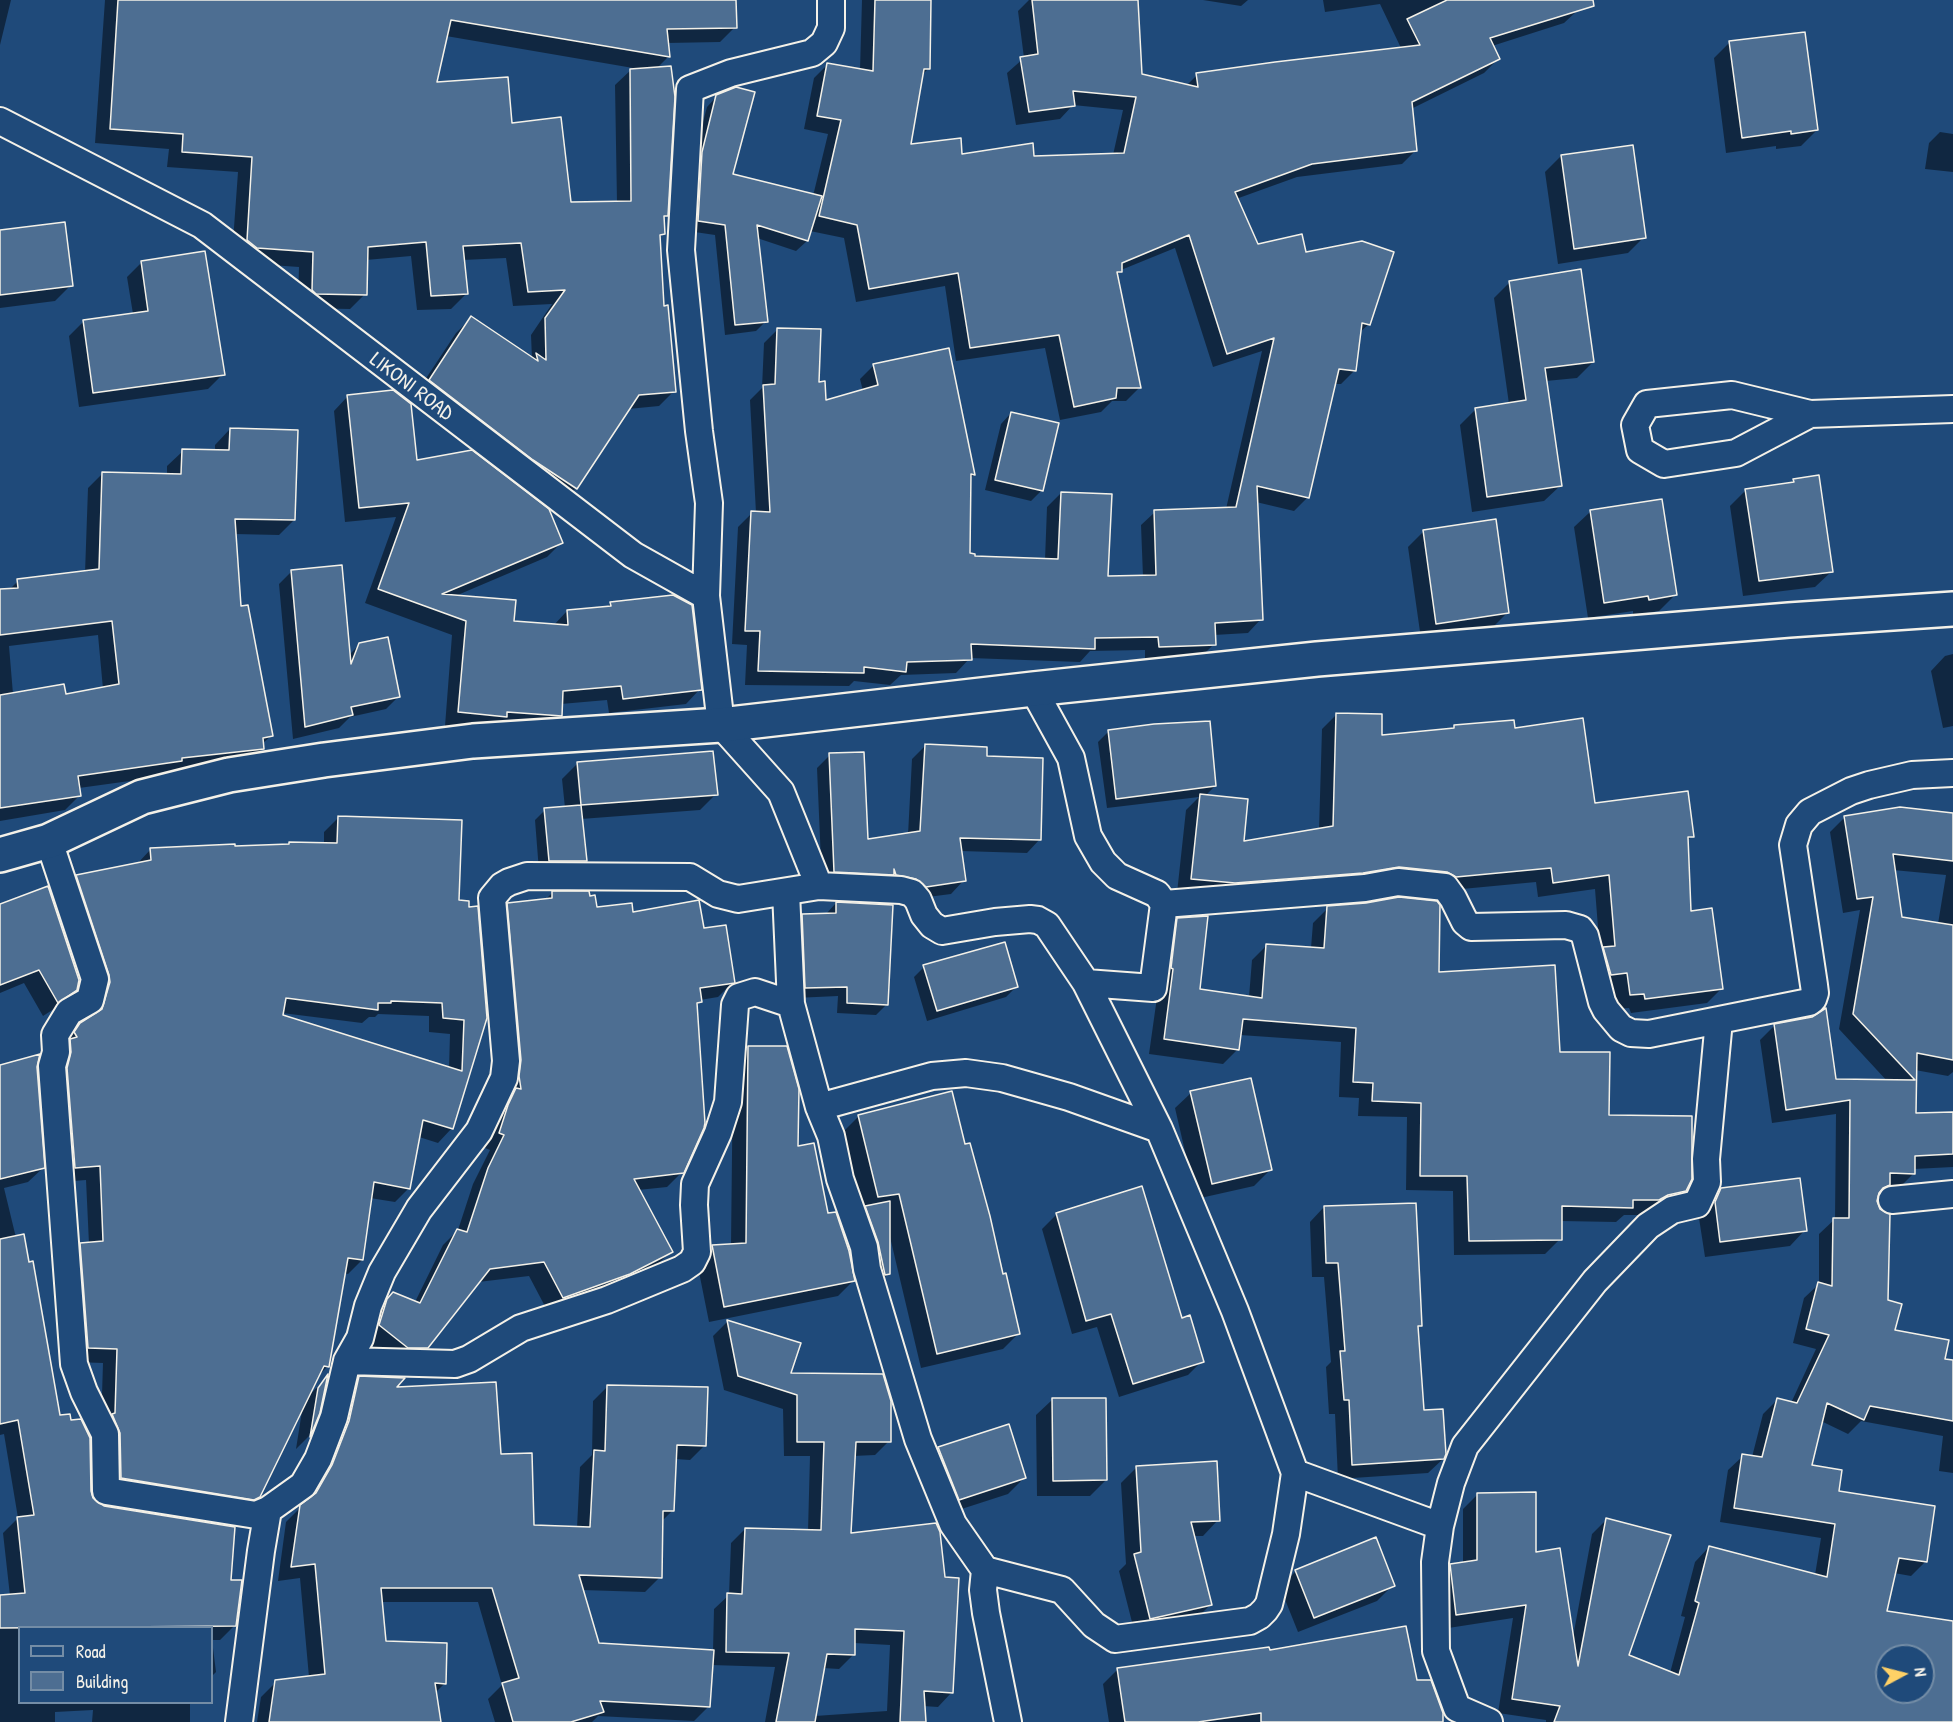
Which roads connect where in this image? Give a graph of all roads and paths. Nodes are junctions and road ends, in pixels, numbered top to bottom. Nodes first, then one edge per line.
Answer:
1 (831, 0) edge
2 (0, 121) edge
3 (1953, 409) edge
4 (1810, 414) junction
5 (706, 596) junction
6 (1953, 609) edge
7 (1034, 688) junction
8 (721, 725) junction
9 (1953, 773) edge
10 (50, 841) junction
11 (0, 855) edge
12 (819, 886) junction
13 (786, 892) junction
14 (1164, 904) junction
15 (1086, 983) junction
16 (791, 1004) junction
17 (1719, 1020) junction
18 (819, 1107) junction
19 (1159, 1129) junction
20 (1953, 1194) edge
21 (1892, 1200) dead end
22 (347, 1361) junction
23 (1295, 1473) junction
24 (268, 1510) junction
25 (1440, 1526) junction
26 (985, 1570) junction
27 (1483, 1721) edge
28 (239, 1722) edge
29 (1008, 1722) edge

1 - 5 street
2 - 5 street, LIKONI ROAD
3 - 4 street
4 - 4 street
5 - 8 street
6 - 7 street
7 - 8 street
7 - 14 street
8 - 10 street
8 - 12 street
9 - 17 street
10 - 11 street
10 - 24 street
12 - 13 street
12 - 15 street
13 - 16 street
13 - 22 street
14 - 15 street
14 - 17 street
15 - 19 street
16 - 18 street
16 - 22 street
17 - 25 street
18 - 19 street
18 - 26 street
19 - 23 street
20 - 21 street
22 - 24 street
23 - 25 street
23 - 26 street
24 - 28 street
25 - 27 street
26 - 29 street

